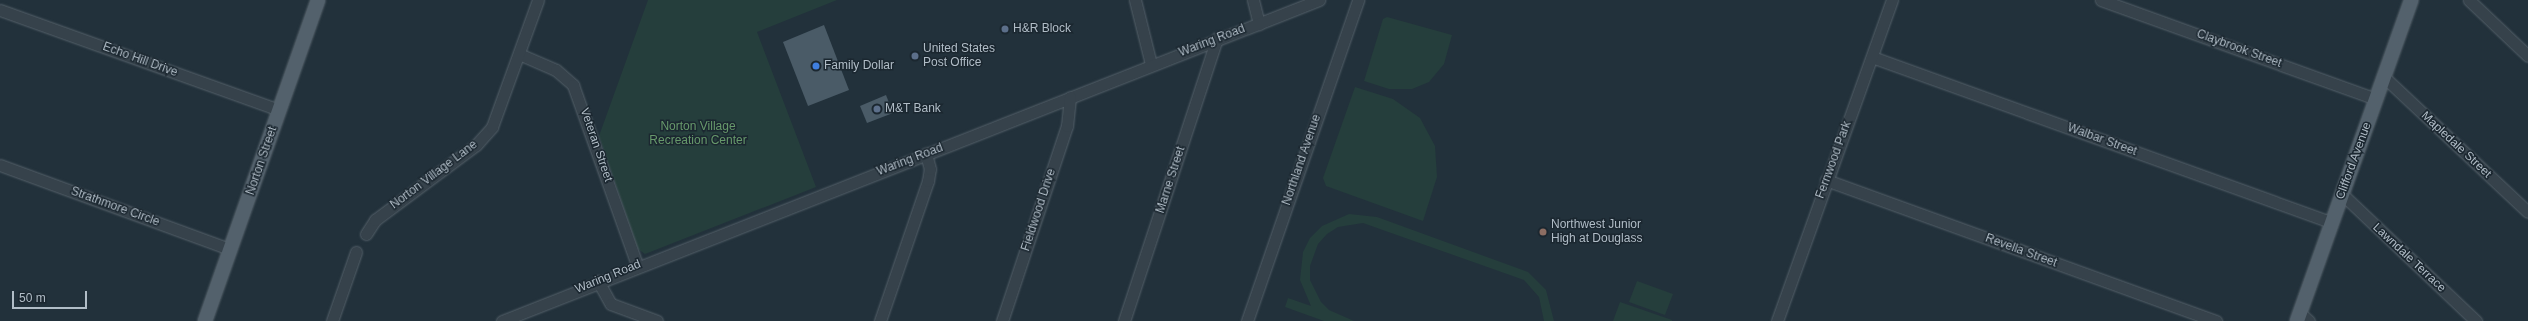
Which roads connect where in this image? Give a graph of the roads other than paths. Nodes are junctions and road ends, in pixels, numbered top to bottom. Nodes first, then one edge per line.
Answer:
1 (318, 0) edge
2 (538, 0) edge
3 (1135, 0) edge
4 (1253, 0) edge
5 (1319, 0) edge
6 (1358, 0) edge
7 (1892, 0) edge
8 (2101, 0) edge
9 (2412, 0) edge
10 (2469, 0) edge
11 (0, 10) edge
12 (1259, 24) junction
13 (1218, 38) junction
14 (519, 54) junction
15 (2528, 56) edge
16 (1872, 57) junction
17 (1151, 64) junction
18 (2384, 77) junction
19 (1070, 98) junction
20 (2376, 99) junction
21 (279, 110) junction
22 (926, 154) junction
23 (0, 165) edge
24 (1826, 180) junction
25 (2342, 194) junction
26 (2528, 212) edge
27 (2332, 223) junction
28 (366, 234) dead end
29 (230, 249) junction
30 (356, 252) dead end
31 (637, 265) junction
32 (598, 281) junction
33 (629, 316) edge
34 (2302, 318) edge
35 (205, 321) edge
36 (332, 321) edge
37 (502, 321) edge
38 (657, 321) edge
39 (880, 321) edge
40 (1002, 321) edge
41 (1124, 321) edge
42 (1247, 321) edge
43 (1778, 321) edge
44 (2216, 321) edge
45 (2476, 321) edge

1 - 21 main road, Norton Street
2 - 14 street, Norton Village Lane
3 - 17 street
4 - 12 street
5 - 12 street, Waring Road
6 - 42 street, Northland Avenue
7 - 16 street, Fernwood Park
8 - 20 street, Claybrook Street
9 - 18 main road, Clifford Avenue
10 - 15 street
11 - 21 street, Echo Hill Drive
12 - 13 street, Waring Road
13 - 17 street, Waring Road
13 - 41 street, Marne Street
14 - 28 street, Norton Village Lane
14 - 31 street, Veteran Street
16 - 24 street, Fernwood Park
16 - 27 street, Walbar Street
17 - 19 street, Waring Road
18 - 20 main road, Clifford Avenue
18 - 26 street, Mapledale Street
19 - 22 street, Waring Road
19 - 40 street, Fieldwood Drive
20 - 25 main road, Clifford Avenue
21 - 29 main road, Norton Street
22 - 31 street, Waring Road
22 - 39 street
23 - 29 street, Strathmore Circle
24 - 43 street, Fernwood Park
24 - 44 street, Revella Street
25 - 27 main road, Clifford Avenue
25 - 45 street, Lawndale Terrace
27 - 34 main road, Clifford Avenue
29 - 35 main road, Norton Street
30 - 36 street
31 - 32 street, Waring Road
32 - 33 street
32 - 37 street, Waring Road
33 - 38 street

